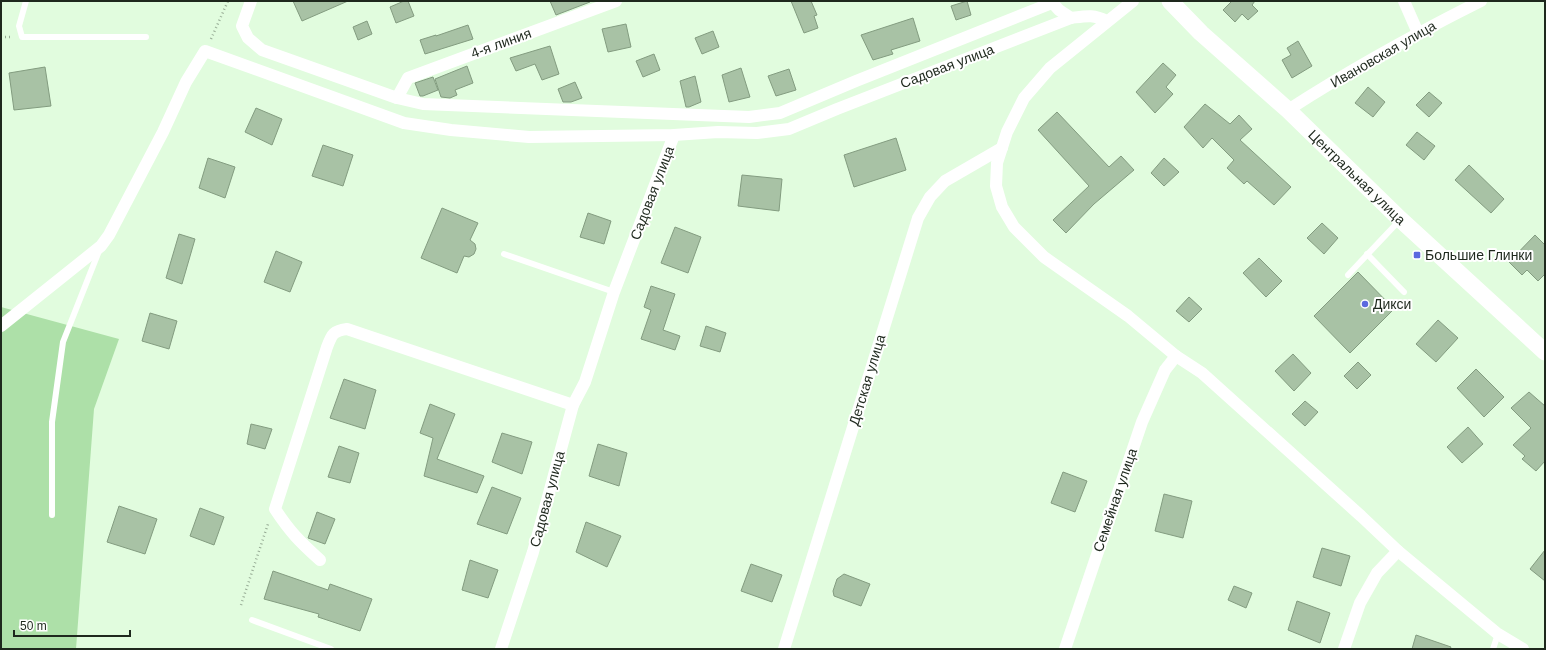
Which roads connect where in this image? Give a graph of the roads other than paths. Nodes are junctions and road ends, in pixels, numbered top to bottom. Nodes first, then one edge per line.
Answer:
1 (26, 1) edge
2 (251, 1) edge
3 (616, 1) edge
4 (1133, 1) edge
5 (1170, 1) edge
6 (1404, 1) edge
7 (1481, 1) edge
8 (1051, 2) edge
9 (1071, 18) junction
10 (1108, 21) junction
11 (1418, 33) junction
12 (146, 37) dead end
13 (397, 98) junction
14 (1288, 110) junction
15 (674, 135) junction
16 (1002, 148) junction
17 (1400, 220) junction
18 (101, 246) junction
19 (504, 254) dead end
20 (1367, 254) junction
21 (1348, 275) dead end
22 (614, 292) junction
23 (1404, 292) dead end
24 (1, 326) edge
25 (1545, 352) edge
26 (1176, 356) junction
27 (573, 405) junction
28 (52, 515) dead end
29 (1398, 551) junction
30 (320, 560) dead end
31 (252, 620) dead end
32 (1498, 634) junction
33 (331, 649) edge
34 (500, 649) edge
35 (784, 649) edge
36 (1065, 649) edge
37 (1344, 649) edge
38 (1493, 649) edge
39 (1523, 649) edge

1 - 12 lane
2 - 13 street
3 - 13 street, 4-я линия
4 - 10 street
5 - 14 main road, Центральная улица
6 - 11 street
7 - 11 street, Ивановская улица
8 - 9 street
8 - 13 street
9 - 10 street, Садовая улица
9 - 15 street, Садовая улица
10 - 16 street
11 - 14 street, Ивановская улица
14 - 17 main road, Центральная улица
15 - 18 street
15 - 22 street, Садовая улица
16 - 26 street
16 - 35 street, Детская улица
17 - 20 lane
17 - 25 main road, Центральная улица
18 - 24 street
18 - 28 lane
19 - 22 lane
20 - 21 lane
20 - 23 lane
22 - 27 street, Садовая улица
26 - 29 street
26 - 36 street, Семейная улица
27 - 30 street
27 - 34 street, Садовая улица
29 - 32 street
29 - 37 street
31 - 33 lane
32 - 38 lane
32 - 39 street

